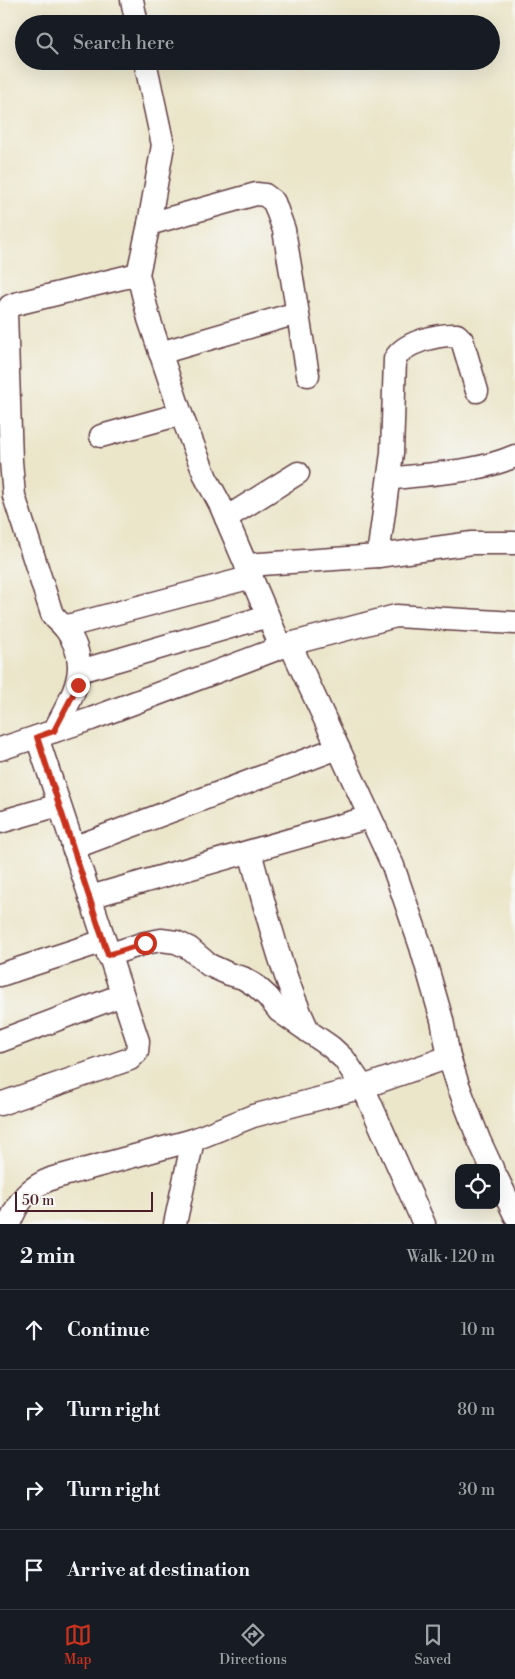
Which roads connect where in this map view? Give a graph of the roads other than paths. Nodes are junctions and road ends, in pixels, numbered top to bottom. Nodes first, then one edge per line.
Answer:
1 (132, 0) edge
2 (135, 15) edge
3 (147, 70) edge
4 (149, 224) junction
5 (138, 274) junction
6 (297, 314) junction
7 (160, 354) junction
8 (308, 376) dead end
9 (477, 391) dead end
10 (181, 414) junction
11 (101, 436) dead end
12 (515, 456) edge
13 (298, 473) dead end
14 (389, 479) junction
15 (226, 518) junction
16 (515, 542) edge
17 (378, 556) junction
18 (249, 571) junction
19 (268, 616) junction
20 (515, 623) edge
21 (64, 627) junction
22 (286, 645) junction
23 (80, 671) junction
24 (45, 734) junction
25 (338, 748) junction
26 (0, 749) edge
27 (60, 805) junction
28 (370, 817) junction
29 (0, 822) edge
30 (73, 848) junction
31 (250, 852) junction
32 (90, 897) junction
33 (106, 948) junction
34 (0, 974) edge
35 (122, 995) junction
36 (310, 1032) junction
37 (0, 1040) edge
38 (450, 1057) junction
39 (364, 1087) junction
40 (0, 1104) edge
41 (192, 1140) junction
42 (490, 1164) edge
43 (500, 1184) edge
44 (515, 1215) edge
45 (9, 1224) edge
46 (175, 1224) edge
47 (424, 1224) edge

1 - 2 street
3 - 4 street
4 - 5 street
4 - 6 street
5 - 7 street
5 - 21 street
6 - 7 street
6 - 8 street
7 - 10 street
9 - 14 street
10 - 11 street
10 - 15 street
12 - 14 street
13 - 15 street
14 - 17 street
15 - 18 street
16 - 17 street
17 - 18 street
18 - 19 street
18 - 21 street
19 - 22 street
19 - 23 street
20 - 22 street
21 - 23 street
22 - 24 street
22 - 25 street
23 - 24 street
24 - 26 street
24 - 27 street
25 - 28 street
25 - 30 street
27 - 29 street
27 - 30 street
28 - 31 street
28 - 38 street
30 - 32 street
31 - 32 street
31 - 36 street
32 - 33 street
33 - 34 street
33 - 35 street
33 - 36 street
35 - 37 street
35 - 40 street
36 - 39 street
38 - 39 street
38 - 42 street
39 - 41 street
39 - 47 street
41 - 45 street
41 - 46 street
43 - 44 street

